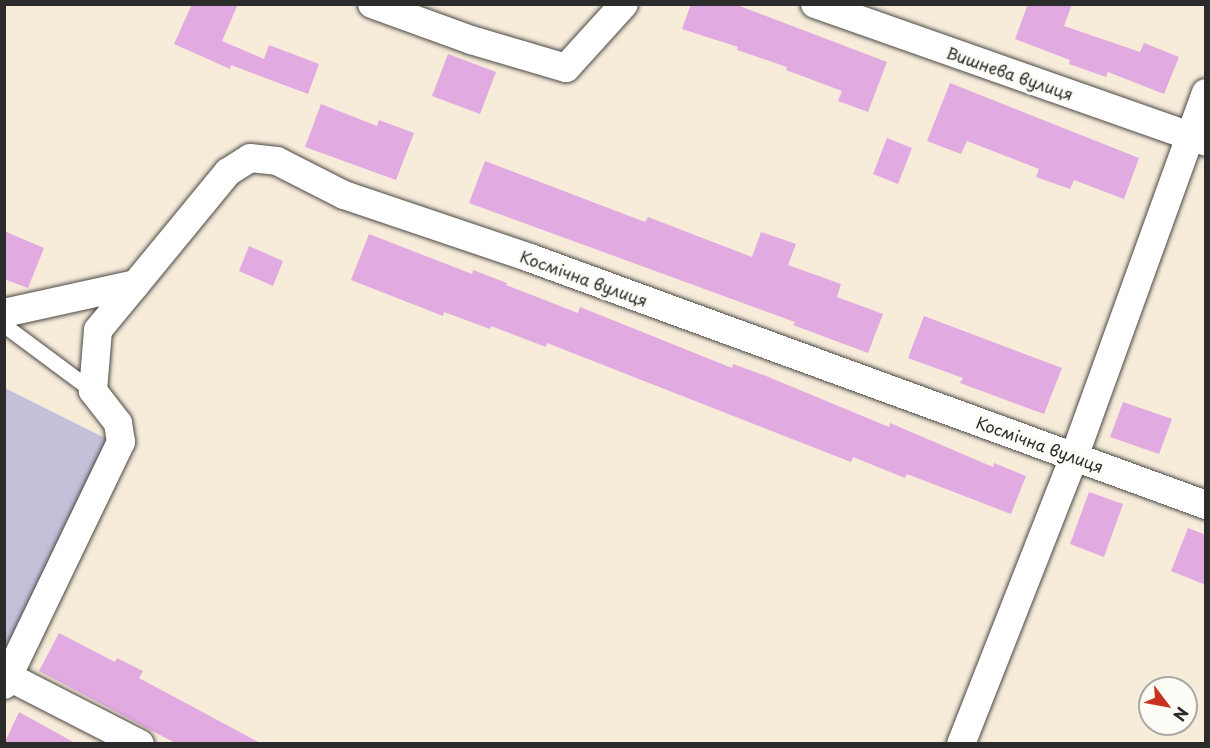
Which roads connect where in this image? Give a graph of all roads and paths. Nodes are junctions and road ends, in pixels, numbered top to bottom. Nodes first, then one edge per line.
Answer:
1 (372, 4) edge
2 (624, 4) edge
3 (815, 4) edge
4 (1206, 93) edge
5 (1198, 139) edge
6 (136, 285) junction
7 (4, 313) edge
8 (4, 325) edge
9 (93, 392) junction
10 (1074, 456) junction
11 (1206, 504) edge
12 (7, 681) edge
13 (141, 744) edge
14 (961, 744) edge

1 - 2 street
3 - 5 street, Вишнева вулиця
4 - 5 street
5 - 10 street
6 - 7 street
6 - 9 street, Космічна вулиця
6 - 10 street, Космічна вулиця
8 - 9 lane
9 - 12 street
10 - 11 street, Космічна вулиця
10 - 14 street
12 - 13 street

